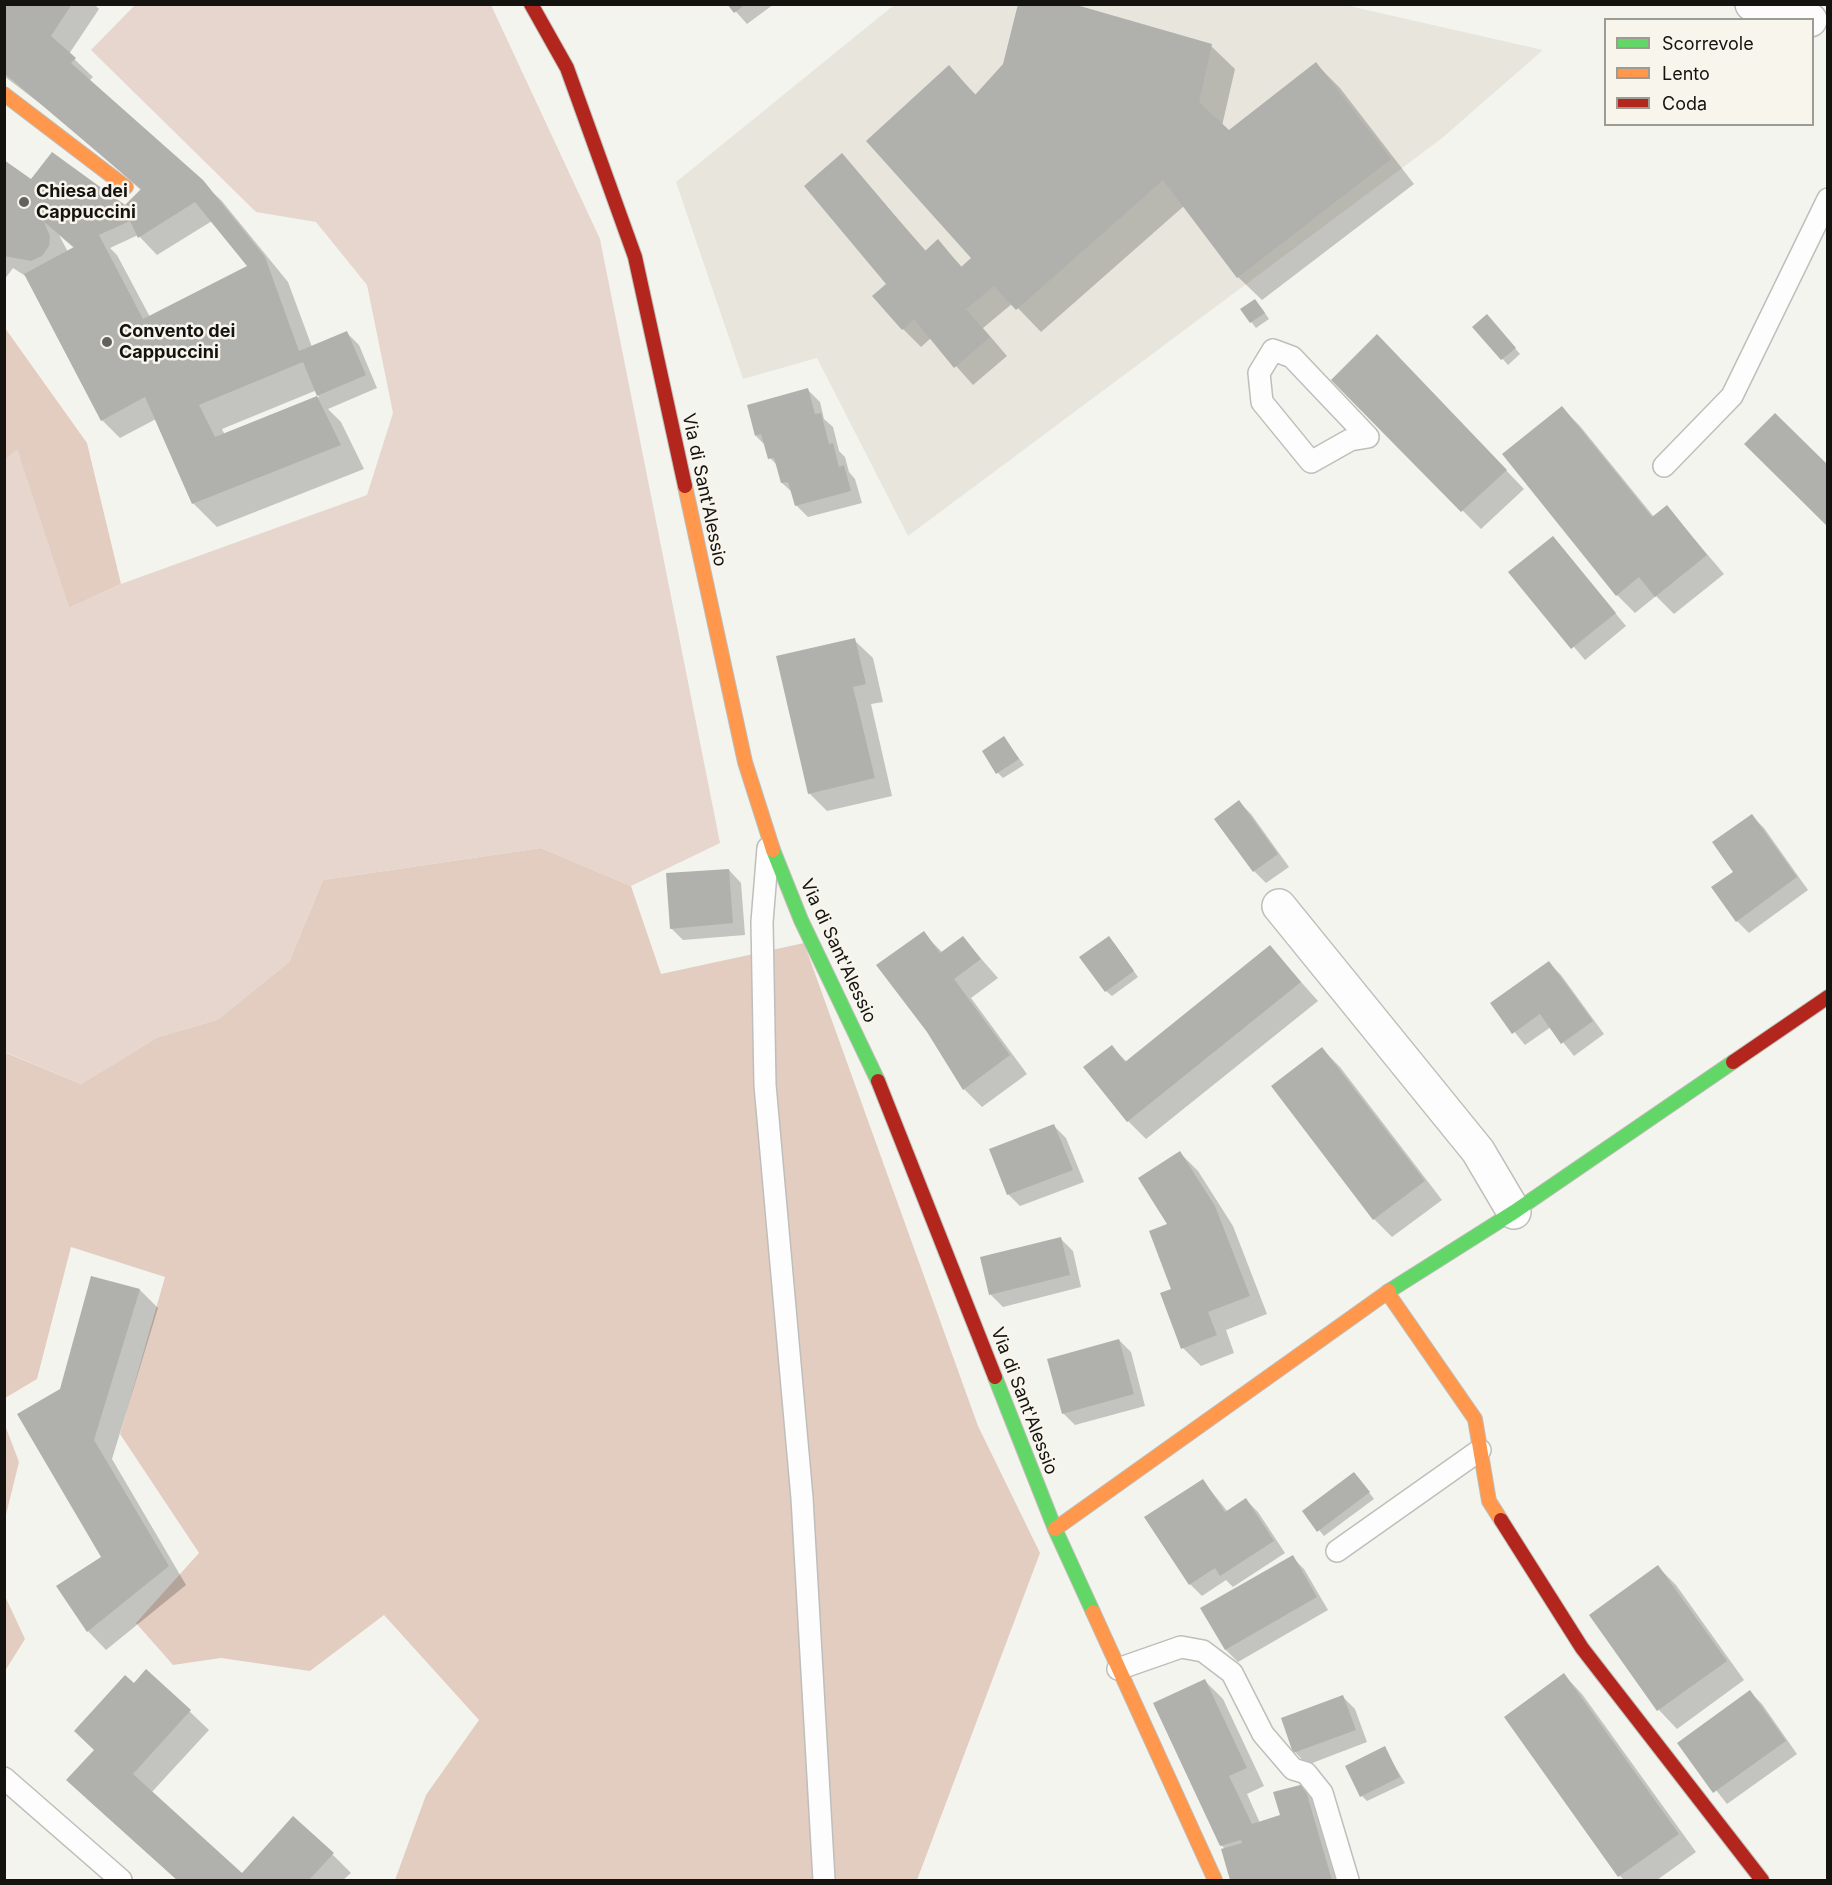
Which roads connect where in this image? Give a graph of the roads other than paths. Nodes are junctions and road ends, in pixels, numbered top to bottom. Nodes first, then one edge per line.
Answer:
1 (531, 4) edge
2 (1752, 4) edge
3 (1804, 18) edge
4 (4, 94) edge
5 (126, 187) dead end
6 (1827, 199) edge
7 (1368, 436) joint
8 (1664, 466) dead end
9 (769, 842) junction
10 (1279, 906) dead end
11 (1827, 997) edge
12 (1514, 1212) junction
13 (1387, 1292) junction
14 (1480, 1450) junction
15 (1055, 1529) junction
16 (1337, 1551) dead end
17 (1118, 1669) junction
18 (4, 1778) edge
19 (121, 1881) edge
20 (824, 1881) edge
21 (1215, 1881) edge
22 (1348, 1881) edge
23 (1762, 1881) edge

1 - 9 street, Via di Sant'Alessio
2 - 3 street
4 - 5 street
6 - 8 lane
7 - 7 lane
9 - 15 street, Via di Sant'Alessio
9 - 20 lane
10 - 12 street
11 - 12 street
12 - 13 street
13 - 14 street
13 - 15 street
14 - 16 lane
14 - 23 street
15 - 17 street, Via di Sant'Alessio
17 - 21 street, Via di Sant'Alessio
17 - 22 lane
18 - 19 lane

